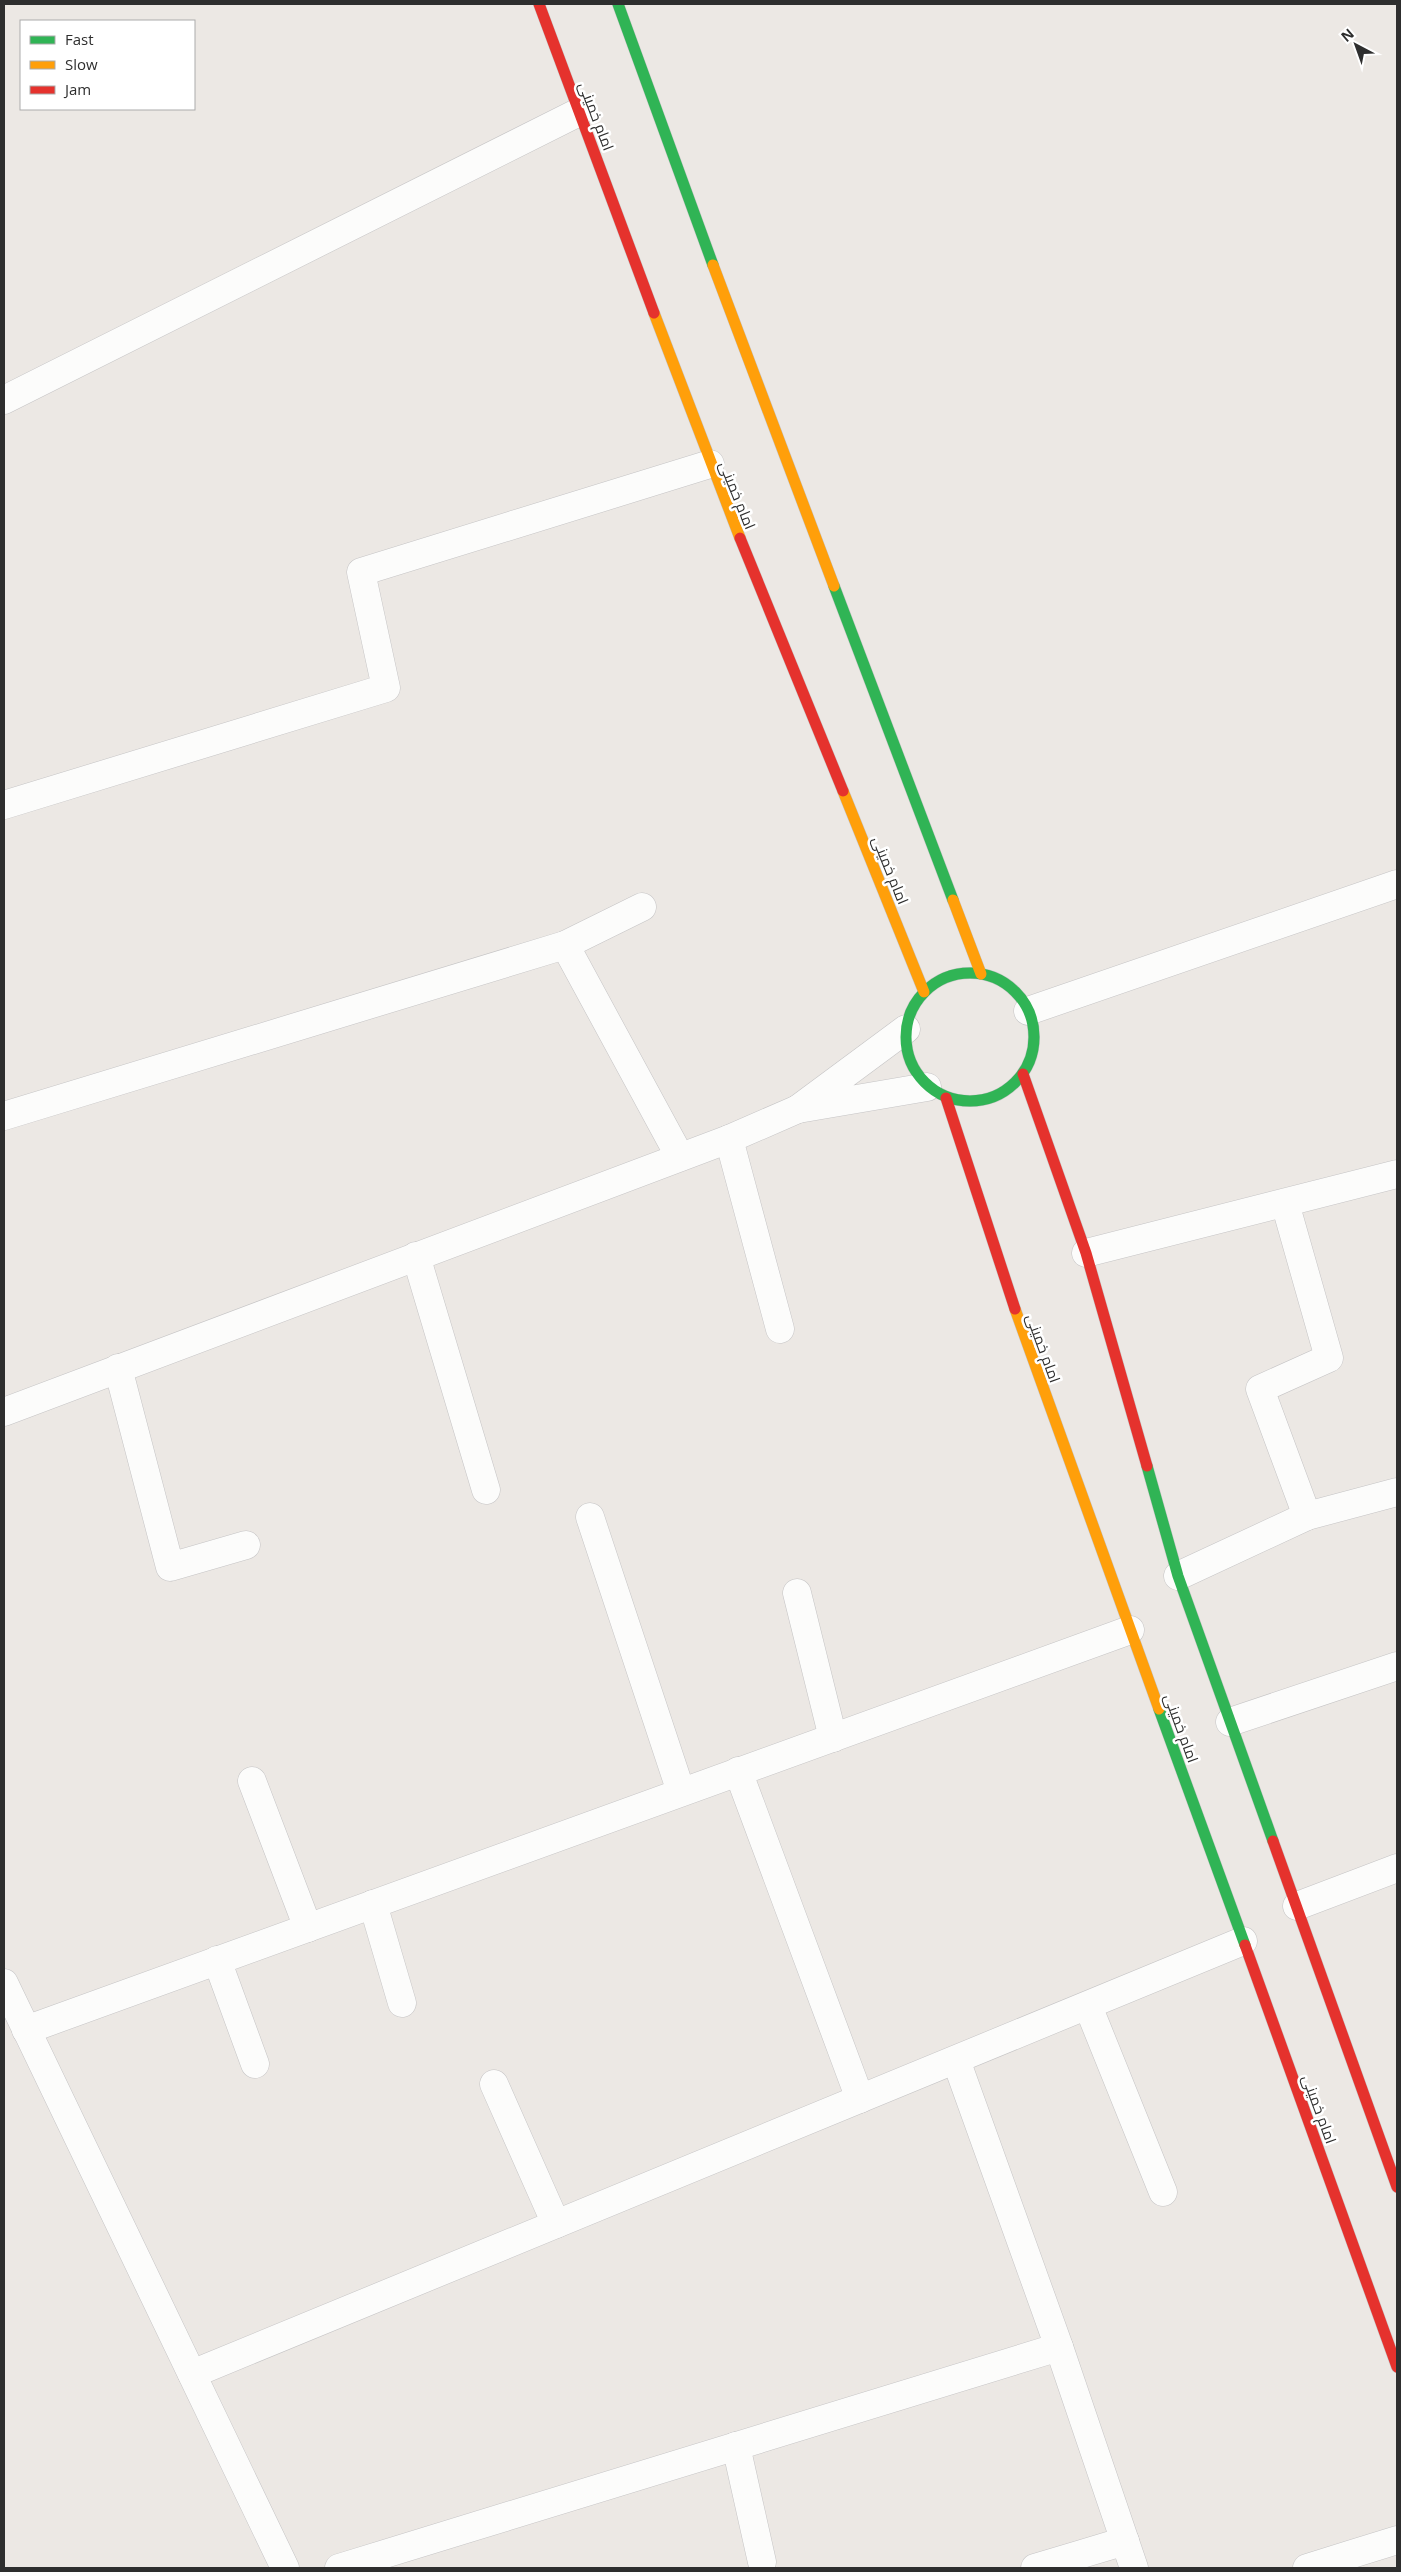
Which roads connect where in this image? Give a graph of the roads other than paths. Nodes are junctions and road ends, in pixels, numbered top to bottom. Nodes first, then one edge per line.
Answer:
1 (539, 4) edge
2 (618, 4) edge
3 (579, 112) junction
4 (4, 400) edge
5 (710, 464) junction
6 (4, 805) edge
7 (1397, 884) edge
8 (642, 907) dead end
9 (565, 945) junction
10 (982, 974) junction
11 (924, 992) junction
12 (1028, 1011) junction
13 (906, 1029) junction
14 (1023, 1074) junction
15 (937, 1092) junction
16 (798, 1109) junction
17 (4, 1116) edge
18 (729, 1139) junction
19 (680, 1157) junction
20 (1397, 1174) edge
21 (1285, 1204) junction
22 (1086, 1253) junction
23 (416, 1256) junction
24 (780, 1329) dead end
25 (118, 1368) junction
26 (4, 1412) edge
27 (486, 1490) dead end
28 (1397, 1492) edge
29 (1306, 1516) junction
30 (590, 1517) dead end
31 (246, 1544) dead end
32 (1178, 1576) junction
33 (797, 1593) dead end
34 (1130, 1630) junction
35 (1397, 1666) edge
36 (1230, 1722) junction
37 (833, 1738) junction
38 (738, 1771) junction
39 (252, 1781) dead end
40 (681, 1792) junction
41 (1397, 1868) edge
42 (373, 1904) junction
43 (1297, 1906) junction
44 (308, 1928) junction
45 (1243, 1942) junction
46 (217, 1960) junction
47 (4, 1983) edge
48 (402, 2003) dead end
49 (1088, 2006) junction
50 (26, 2030) junction
51 (956, 2060) junction
52 (256, 2064) dead end
53 (494, 2084) dead end
54 (860, 2099) junction
55 (1397, 2187) edge
56 (1163, 2192) dead end
57 (556, 2224) junction
58 (1059, 2347) junction
59 (1397, 2367) edge
60 (192, 2374) junction
61 (736, 2446) junction
62 (1397, 2540) edge
63 (1125, 2541) junction
64 (762, 2562) dead end
65 (285, 2568) edge
66 (340, 2568) edge
67 (1035, 2568) edge
68 (1134, 2568) edge
69 (1307, 2568) edge

1 - 3 main road, امام خمینی
2 - 10 main road
3 - 4 street
3 - 5 main road, امام خمینی
5 - 6 street
5 - 11 main road, امام خمینی
7 - 12 street
8 - 9 street
9 - 17 street
9 - 19 street
10 - 11 main road
10 - 12 main road
11 - 13 main road
12 - 14 main road
13 - 15 main road
13 - 16 street
14 - 15 main road
14 - 22 main road
15 - 16 street
15 - 34 main road, امام خمینی
16 - 18 street
18 - 19 street
18 - 24 street
19 - 23 street
20 - 21 street
21 - 22 street
21 - 29 street
22 - 32 main road
23 - 25 street
23 - 27 street
25 - 26 street
25 - 31 street
28 - 29 street
29 - 32 street
30 - 40 street
32 - 36 main road
33 - 37 street
34 - 37 street
34 - 45 main road, امام خمینی
35 - 36 street
36 - 43 main road
37 - 38 street
38 - 40 street
38 - 54 street
39 - 44 street
40 - 42 street
41 - 43 street
42 - 44 street
42 - 48 street
43 - 55 main road
44 - 46 street
45 - 49 street
45 - 59 main road, امام خمینی
46 - 50 street
46 - 52 street
47 - 50 street
49 - 51 street
49 - 56 street
50 - 60 street
51 - 54 street
51 - 58 street
53 - 57 street
54 - 57 street
57 - 60 street
58 - 61 street
58 - 63 street
60 - 65 street
61 - 64 street
61 - 66 street
62 - 69 street
63 - 67 street
63 - 68 street

